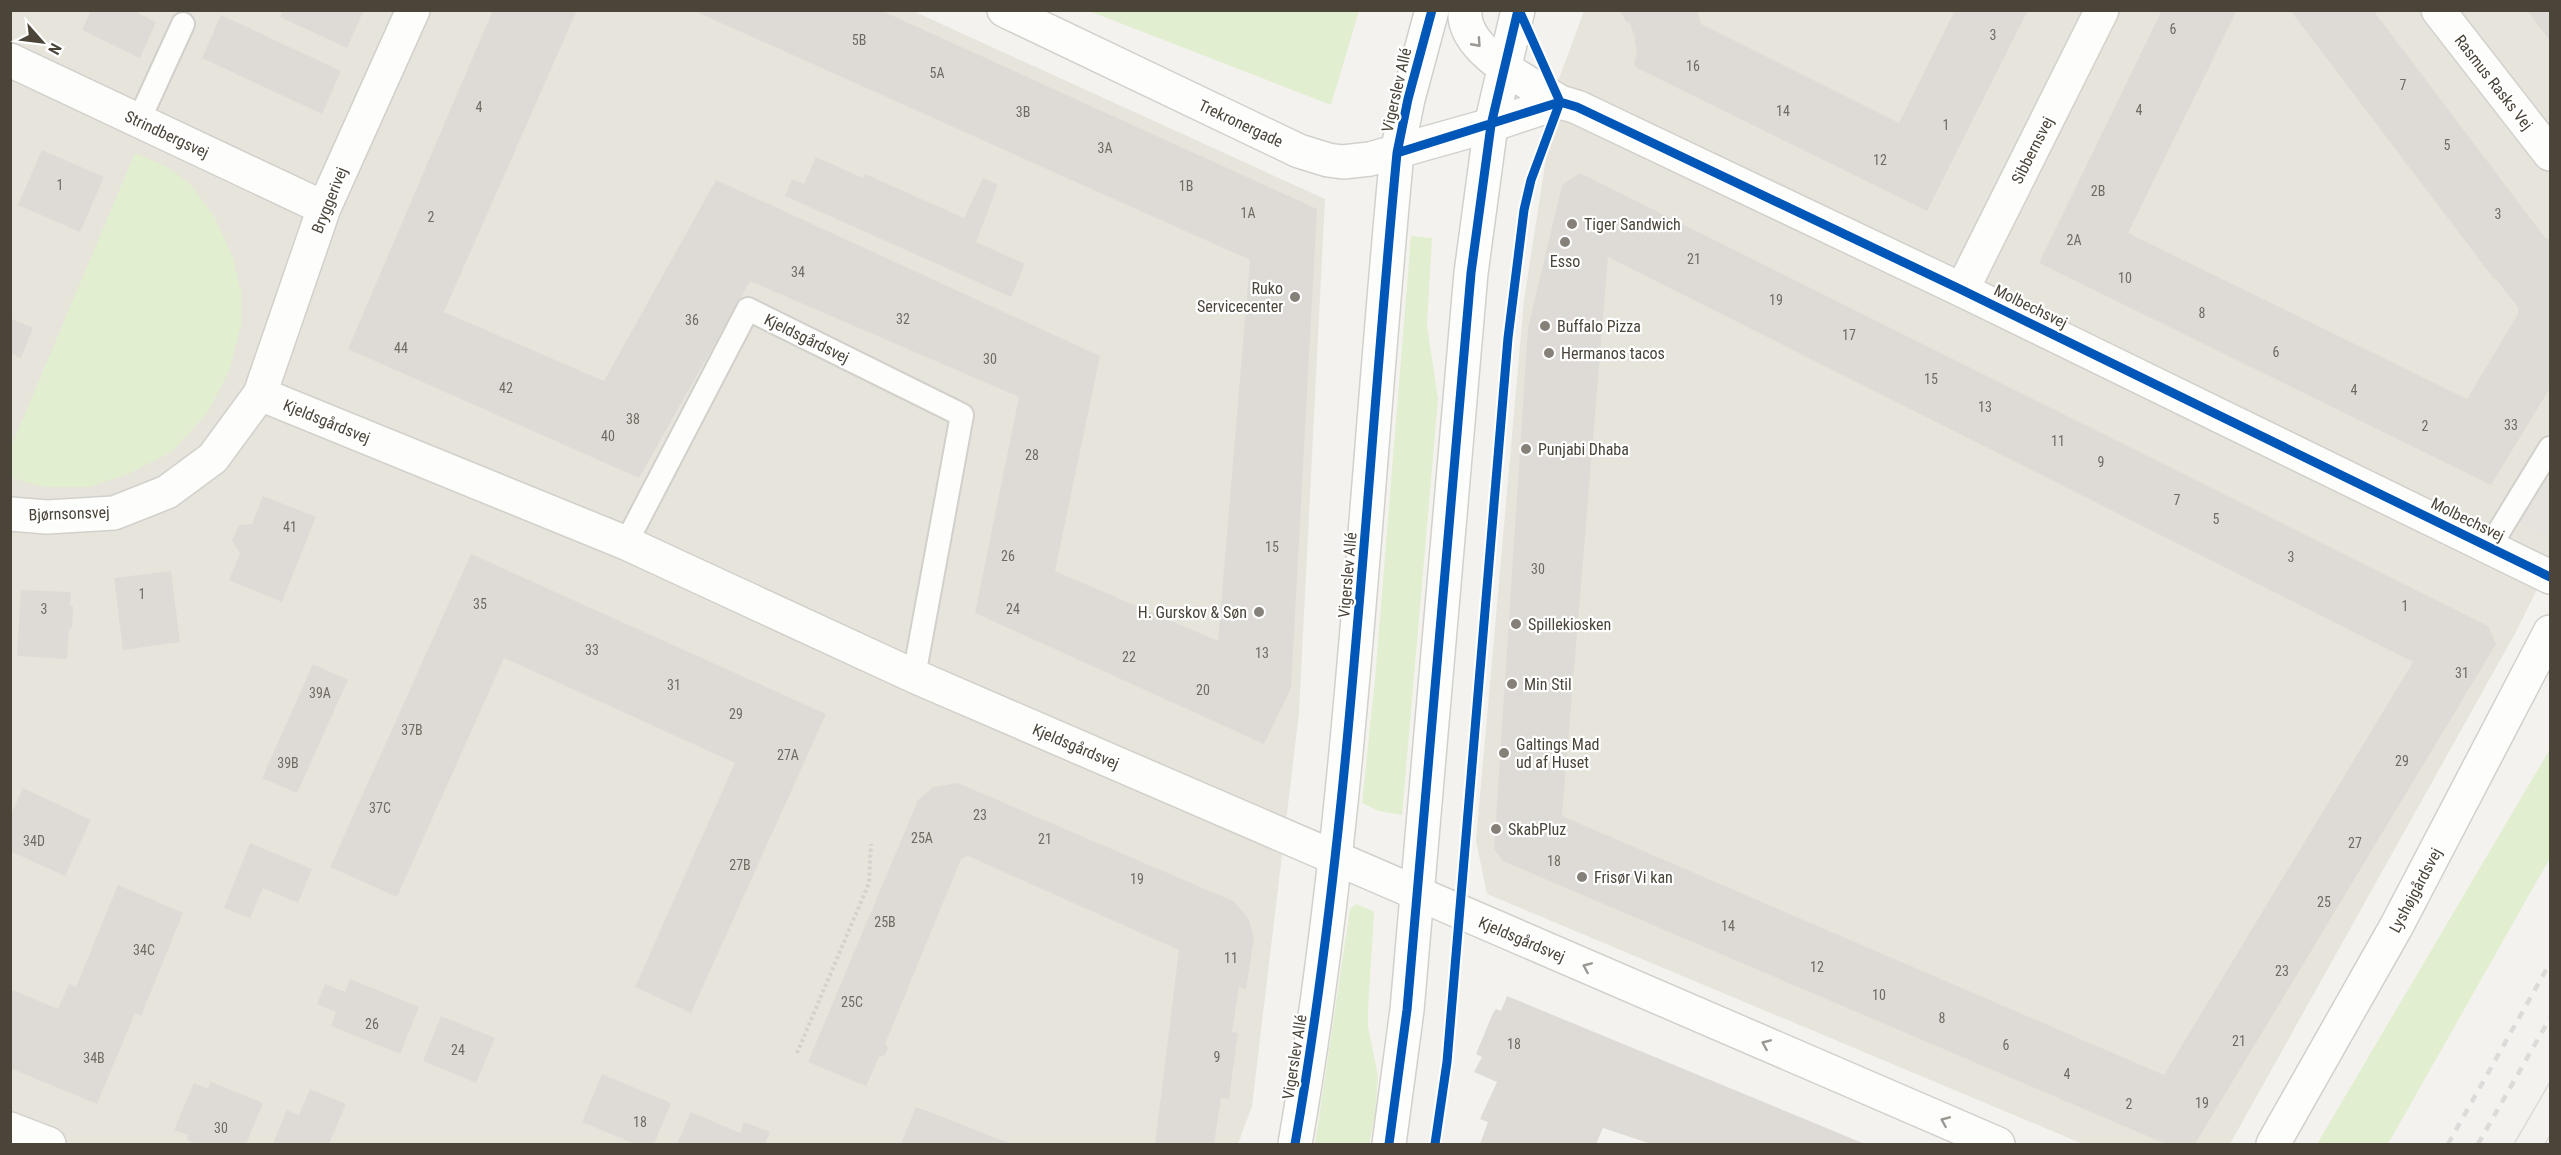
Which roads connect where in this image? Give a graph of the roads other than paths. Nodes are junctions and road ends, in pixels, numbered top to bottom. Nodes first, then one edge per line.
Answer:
1 (413, 10) edge
2 (1004, 10) edge
3 (1432, 10) edge
4 (1465, 10) edge
5 (1518, 10) edge
6 (2102, 10) edge
7 (2438, 10) edge
8 (183, 24) dead end
9 (10, 60) edge
10 (1505, 68) junction
11 (1560, 102) junction
12 (139, 120) junction
13 (1491, 125) junction
14 (1397, 153) junction
15 (2550, 153) edge
16 (324, 208) junction
17 (1962, 290) junction
18 (260, 394) junction
19 (2550, 448) edge
20 (10, 513) edge
21 (626, 543) junction
22 (2490, 546) junction
23 (2550, 577) edge
24 (2550, 632) edge
25 (914, 676) junction
26 (1334, 858) junction
27 (1417, 894) junction
28 (10, 1129) edge
29 (49, 1144) edge
30 (1295, 1144) edge
31 (1389, 1144) edge
32 (1998, 1144) edge
33 (2272, 1144) edge

1 - 16 street, Bryggerivej
2 - 14 street, Trekronergade
3 - 14 street, Vigerslev Allé
4 -> 10 street
5 - 10 street
6 - 17 street, Sibbernsvej
7 - 15 street, Rasmus Rasks Vej
8 - 12 lane
9 - 12 street, Strindbergsvej
10 - 11 street, Molbechsvej
10 - 13 street
11 - 13 street
11 - 17 street, Molbechsvej
12 - 16 street, Strindbergsvej
13 - 14 street, Trekronergade
13 - 27 street
14 - 26 street, Vigerslev Allé
16 - 18 street, Bryggerivej
17 - 22 street, Molbechsvej
18 - 20 street, Bjørnsonsvej
18 - 21 street, Kjeldsgårdsvej
19 - 22 lane
21 - 25 street, Kjeldsgårdsvej
21 - 25 lane, Kjeldsgårdsvej
22 - 23 street, Molbechsvej
24 - 33 street, Lyshøjgårdsvej
25 - 26 street, Kjeldsgårdsvej
26 - 27 street, Kjeldsgårdsvej
26 - 30 street, Vigerslev Allé
27 - 31 street
32 -> 27 street, Kjeldsgårdsvej
28 - 29 street

